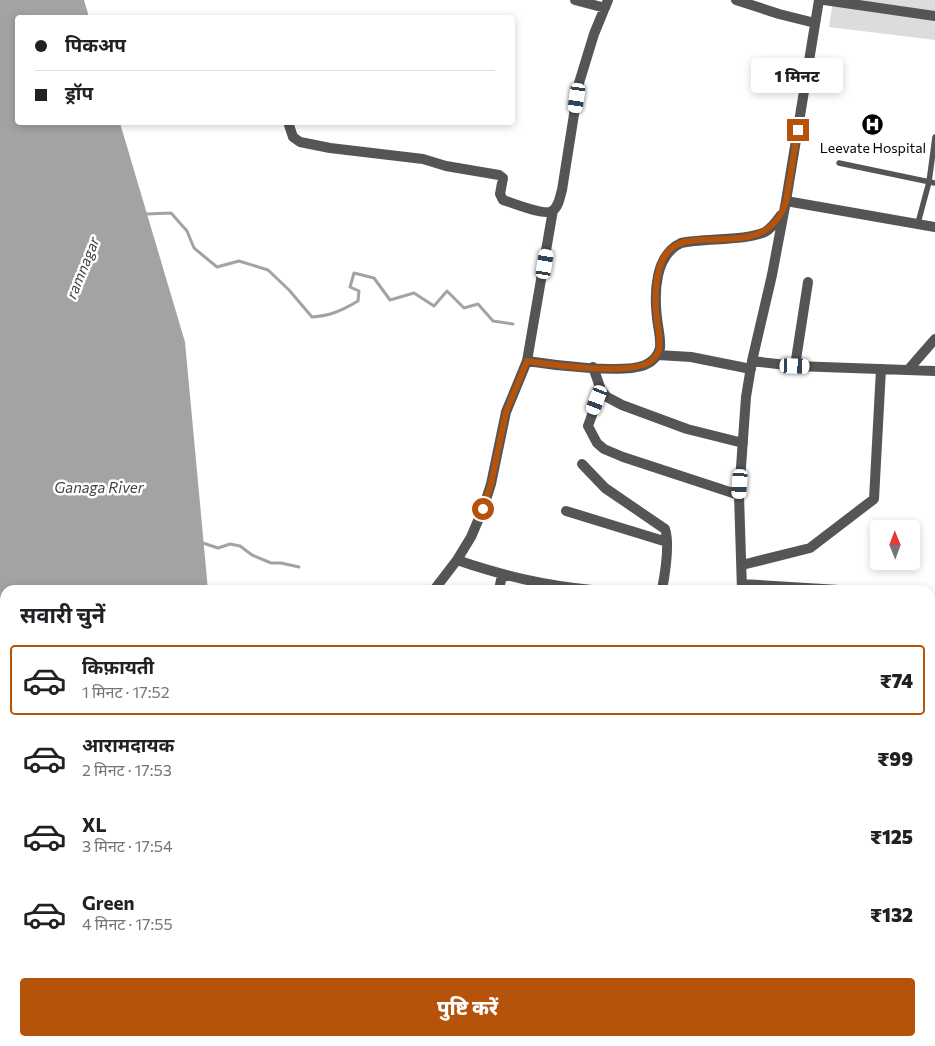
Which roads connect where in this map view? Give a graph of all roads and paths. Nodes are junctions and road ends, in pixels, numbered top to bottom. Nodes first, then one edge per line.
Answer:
1 (575, 0) edge
2 (736, 0) edge
3 (819, 0) edge
4 (824, 0) edge
5 (606, 4) edge
6 (935, 16) edge
7 (815, 23) junction
8 (289, 125) edge
9 (935, 137) edge
10 (838, 163) dead end
11 (932, 182) edge
12 (785, 205) junction
13 (554, 210) junction
14 (918, 223) junction
15 (935, 227) edge
16 (808, 282) dead end
17 (935, 339) edge
18 (658, 355) junction
19 (527, 361) junction
20 (751, 365) junction
21 (795, 366) junction
22 (593, 367) junction
23 (881, 369) junction
24 (908, 370) junction
25 (935, 371) edge
26 (601, 390) junction
27 (743, 443) junction
28 (582, 464) dead end
29 (739, 496) junction
30 (566, 511) dead end
31 (666, 542) junction
32 (457, 560) junction
33 (742, 565) junction
34 (502, 575) junction
35 (438, 585) edge
36 (500, 585) edge
37 (549, 585) edge
38 (663, 585) edge
39 (742, 585) edge

1 - 5 street
2 - 7 street
3 - 7 street
4 - 6 street
5 - 13 street
7 - 12 street
8 - 13 street
9 - 11 lane
10 - 11 lane
11 - 14 lane
12 - 14 street
12 - 18 street
12 - 20 street
13 - 19 street
14 - 15 street
16 - 21 street
17 - 24 street
18 - 20 street
18 - 22 street
19 - 22 street
19 - 32 street
20 - 21 street
20 - 27 street
21 - 23 street
22 - 26 street
23 - 24 street
23 - 33 street
24 - 25 street
26 - 27 street
26 - 29 street
27 - 29 street
28 - 31 street
29 - 33 street
30 - 31 street
31 - 38 street
32 - 34 street
32 - 35 street
33 - 39 street
34 - 36 street
34 - 37 street

